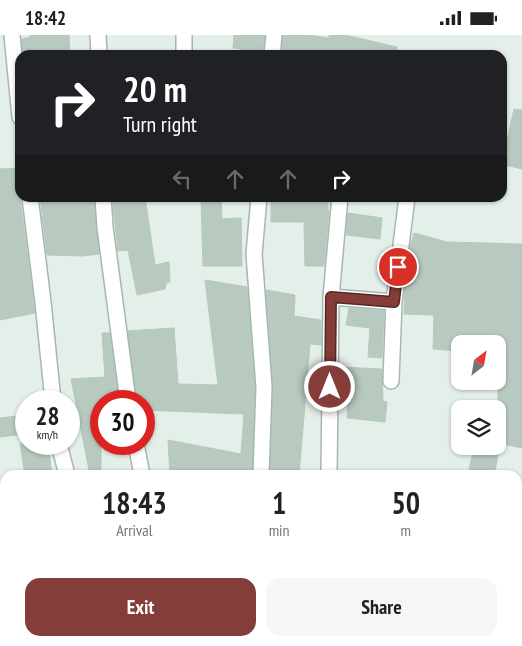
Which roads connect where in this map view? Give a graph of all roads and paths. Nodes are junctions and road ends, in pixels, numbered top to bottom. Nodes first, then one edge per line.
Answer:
1 (12, 35) edge
2 (98, 35) edge
3 (184, 35) edge
4 (274, 35) edge
5 (98, 50) edge
6 (184, 50) edge
7 (272, 50) edge
8 (15, 62) edge
9 (31, 202) edge
10 (103, 202) edge
11 (259, 202) edge
12 (340, 202) edge
13 (406, 202) edge
14 (331, 297) junction
15 (394, 302) junction
16 (391, 381) dead end
17 (52, 390) edge
18 (126, 390) edge
19 (62, 455) edge
20 (138, 455) edge
21 (66, 470) edge
22 (141, 470) edge
23 (261, 470) edge
24 (329, 470) edge

1 - 8 street
2 - 5 street
3 - 6 street
4 - 7 street
9 - 17 street
10 - 18 street
11 - 23 street
12 - 14 street
13 - 15 street
14 - 15 street
14 - 24 street
15 - 16 street
19 - 21 street
20 - 22 street

